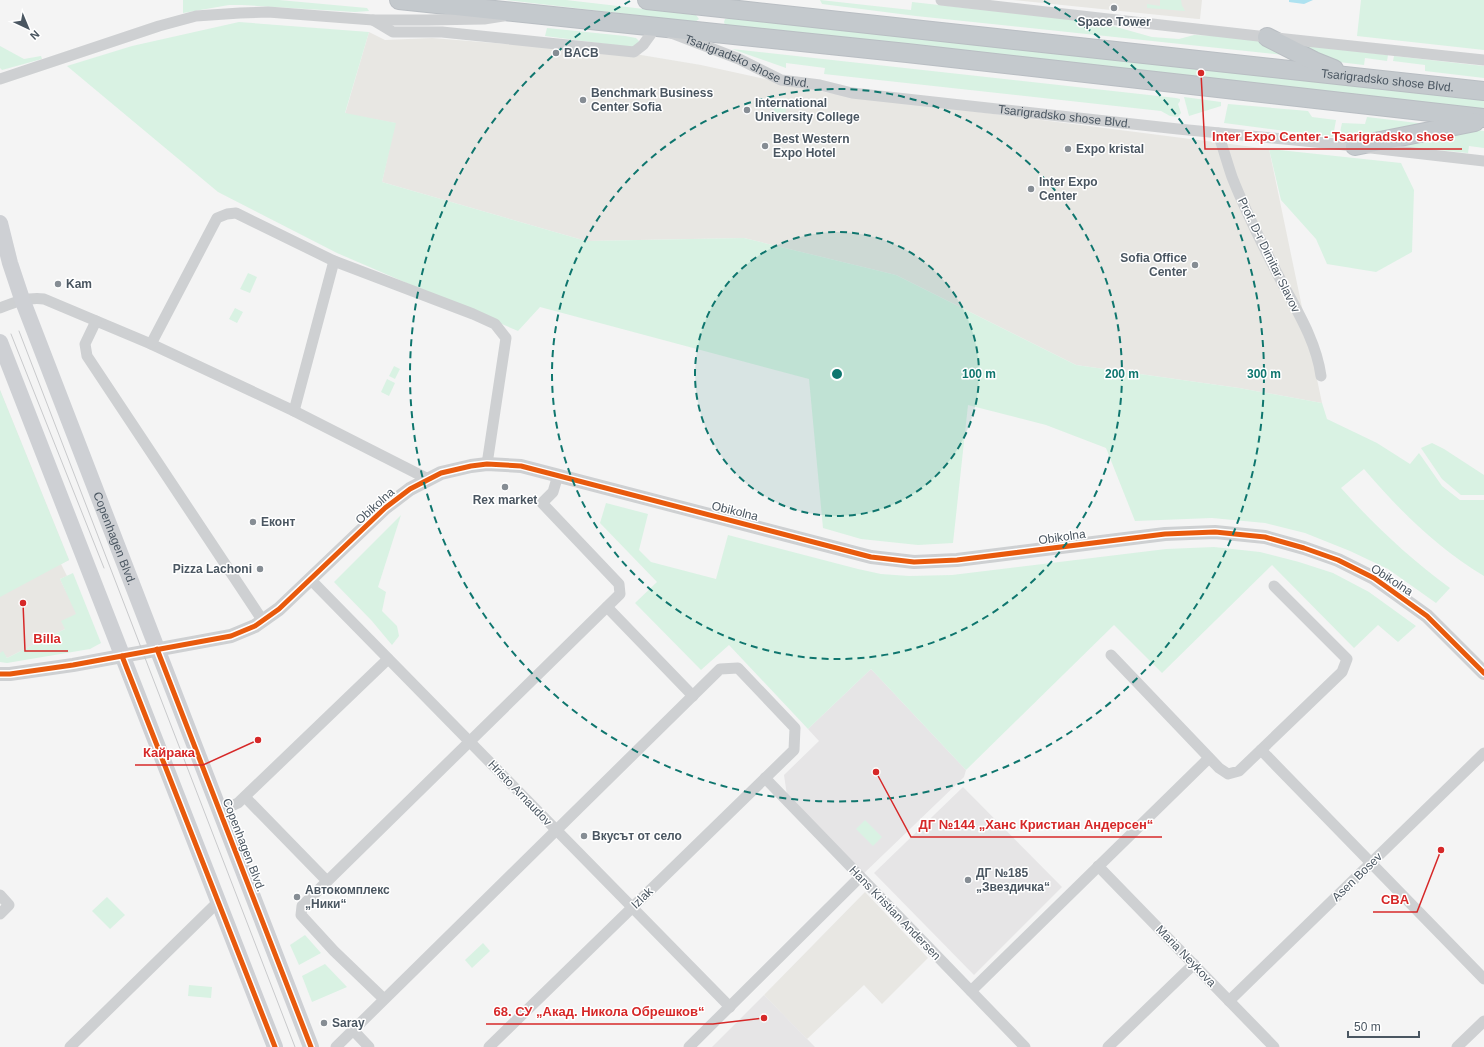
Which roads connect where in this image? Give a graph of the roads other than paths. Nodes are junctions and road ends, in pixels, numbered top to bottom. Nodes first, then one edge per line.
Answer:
1 (399, 0) edge
2 (648, 0) edge
3 (734, 0) edge
4 (941, 0) edge
5 (696, 5) junction
6 (519, 13) junction
7 (373, 20) junction
8 (656, 27) junction
9 (1268, 37) junction
10 (1484, 60) edge
11 (1353, 77) junction
12 (0, 79) edge
13 (1484, 91) edge
14 (1484, 119) edge
15 (1218, 133) junction
16 (1355, 146) junction
17 (1484, 161) edge
18 (0, 223) edge
19 (334, 261) junction
20 (22, 299) junction
21 (0, 308) edge
22 (96, 321) junction
23 (0, 342) edge
24 (151, 344) junction
25 (1321, 376) dead end
26 (294, 411) junction
27 (487, 464) junction
28 (558, 475) junction
29 (428, 479) junction
30 (311, 580) junction
31 (1274, 586) dead end
32 (607, 607) junction
33 (263, 621) junction
34 (157, 649) junction
35 (1111, 655) dead end
36 (122, 656) junction
37 (388, 659) junction
38 (1484, 673) edge
39 (0, 674) edge
40 (693, 696) junction
41 (469, 741) junction
42 (1261, 750) junction
43 (1484, 753) edge
44 (1209, 758) junction
45 (765, 778) junction
46 (245, 797) junction
47 (220, 811) junction
48 (556, 830) junction
49 (1371, 862) junction
50 (1098, 866) junction
51 (860, 877) junction
52 (327, 881) junction
53 (0, 895) edge
54 (218, 902) junction
55 (632, 908) junction
56 (0, 914) edge
57 (1194, 964) junction
58 (1484, 979) edge
59 (971, 991) junction
60 (384, 999) junction
61 (1229, 1001) junction
62 (730, 1007) junction
63 (1484, 1021) edge
64 (353, 1030) junction
65 (70, 1047) edge
66 (275, 1047) edge
67 (311, 1047) edge
68 (336, 1047) edge
69 (369, 1047) edge
70 (490, 1047) edge
71 (689, 1047) edge
72 (1025, 1047) edge
73 (1108, 1047) edge
74 (1274, 1047) edge
75 (1457, 1047) edge

1 - 6 highway, Tsarigradsko shose Blvd.
2 - 5 highway, Tsarigradsko shose Blvd.
3 - 5 highway
4 - 9 street
5 - 11 highway, Tsarigradsko shose Blvd.
6 - 7 street
6 - 8 highway, Tsarigradsko shose Blvd.
7 - 8 street
7 - 12 street
8 - 14 highway, Tsarigradsko shose Blvd.
8 - 15 street, Tsarigradsko shose Blvd.
9 - 10 street
9 - 11 highway
11 - 13 highway, Tsarigradsko shose Blvd.
14 - 16 highway
15 - 16 street, Tsarigradsko shose Blvd.
15 - 25 street, Prof. D-r Dimitar Slavov
16 - 17 street, Tsarigradsko shose Blvd.
18 - 20 main road, Copenhagen Blvd.
19 - 24 street
19 - 26 street
19 - 27 street
20 - 21 street
20 - 22 street
20 - 34 main road, Copenhagen Blvd.
22 - 24 street
22 - 33 street
23 - 36 main road
24 - 26 street
26 - 29 street
27 - 28 street, Obikolna
27 - 29 street, Obikolna
28 - 32 street
28 - 38 street, Obikolna
29 - 30 street, Obikolna
30 - 33 street, Obikolna
30 - 37 street, Hristo Arnaudov
31 - 42 street
32 - 40 street
32 - 41 street
33 - 34 street, Obikolna
34 - 36 street, Obikolna
34 - 47 main road, Copenhagen Blvd.
35 - 44 street
36 - 39 street, Obikolna
36 - 54 main road
37 - 41 street, Hristo Arnaudov
37 - 46 street
40 - 45 street, Izlak
40 - 48 street
41 - 48 street, Hristo Arnaudov
41 - 52 street
42 - 44 street
42 - 49 street
43 - 49 street, Asen Bosev
44 - 50 street
45 - 51 street, Hans Kristian Andersen
45 - 55 street, Izlak
46 - 47 street
46 - 52 street
47 - 67 main road, Copenhagen Blvd.
48 - 55 street, Hristo Arnaudov
48 - 60 street
49 - 58 street
49 - 61 street, Asen Bosev
50 - 57 street, Maria Neykova
50 - 59 street
51 - 59 street, Hans Kristian Andersen
51 - 62 street
52 - 60 street
53 - 56 street
54 - 65 street
54 - 66 main road
55 - 62 street, Hristo Arnaudov
55 - 70 street, Izlak
57 - 61 street, Maria Neykova
57 - 73 street
59 - 72 street, Hans Kristian Andersen
60 - 64 street
61 - 74 street, Maria Neykova
62 - 71 street
63 - 75 street
64 - 68 street
64 - 69 street

